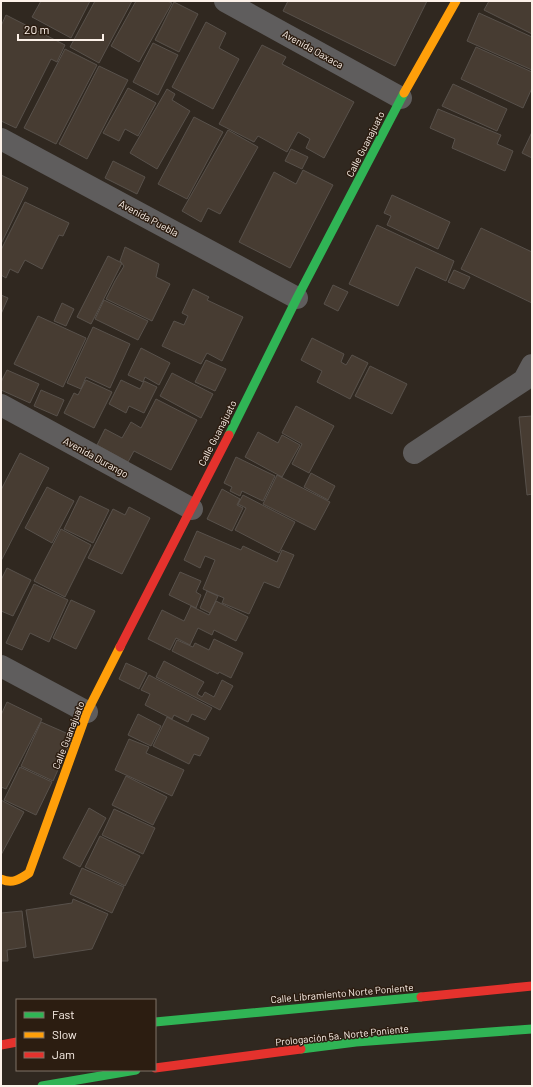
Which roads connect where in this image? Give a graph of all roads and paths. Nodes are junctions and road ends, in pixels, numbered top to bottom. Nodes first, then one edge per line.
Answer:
1 (225, 1) edge
2 (456, 1) edge
3 (401, 98) junction
4 (1, 139) edge
5 (297, 298) junction
6 (529, 375) edge
7 (1, 404) edge
8 (414, 453) dead end
9 (192, 509) junction
10 (1, 666) edge
11 (87, 712) junction
12 (1, 879) edge
13 (532, 986) edge
14 (156, 1022) edge
15 (532, 1029) edge
16 (16, 1042) edge
17 (1, 1045) edge
18 (156, 1068) edge
19 (130, 1071) edge
20 (42, 1086) edge

1 - 3 street, Avenida Oaxaca
2 - 3 street, Calle Guanajuato
3 - 5 street, Calle Guanajuato
4 - 5 street, Avenida Puebla
5 - 9 street, Calle Guanajuato
6 - 8 street
7 - 9 street, Avenida Durango
9 - 11 street, Calle Guanajuato
10 - 11 street
11 - 12 street, Calle Guanajuato
13 - 14 street, Calle Libramiento Norte Poniente
15 - 18 street, Prologación 5a. Norte Poniente
16 - 17 street
19 - 20 street

